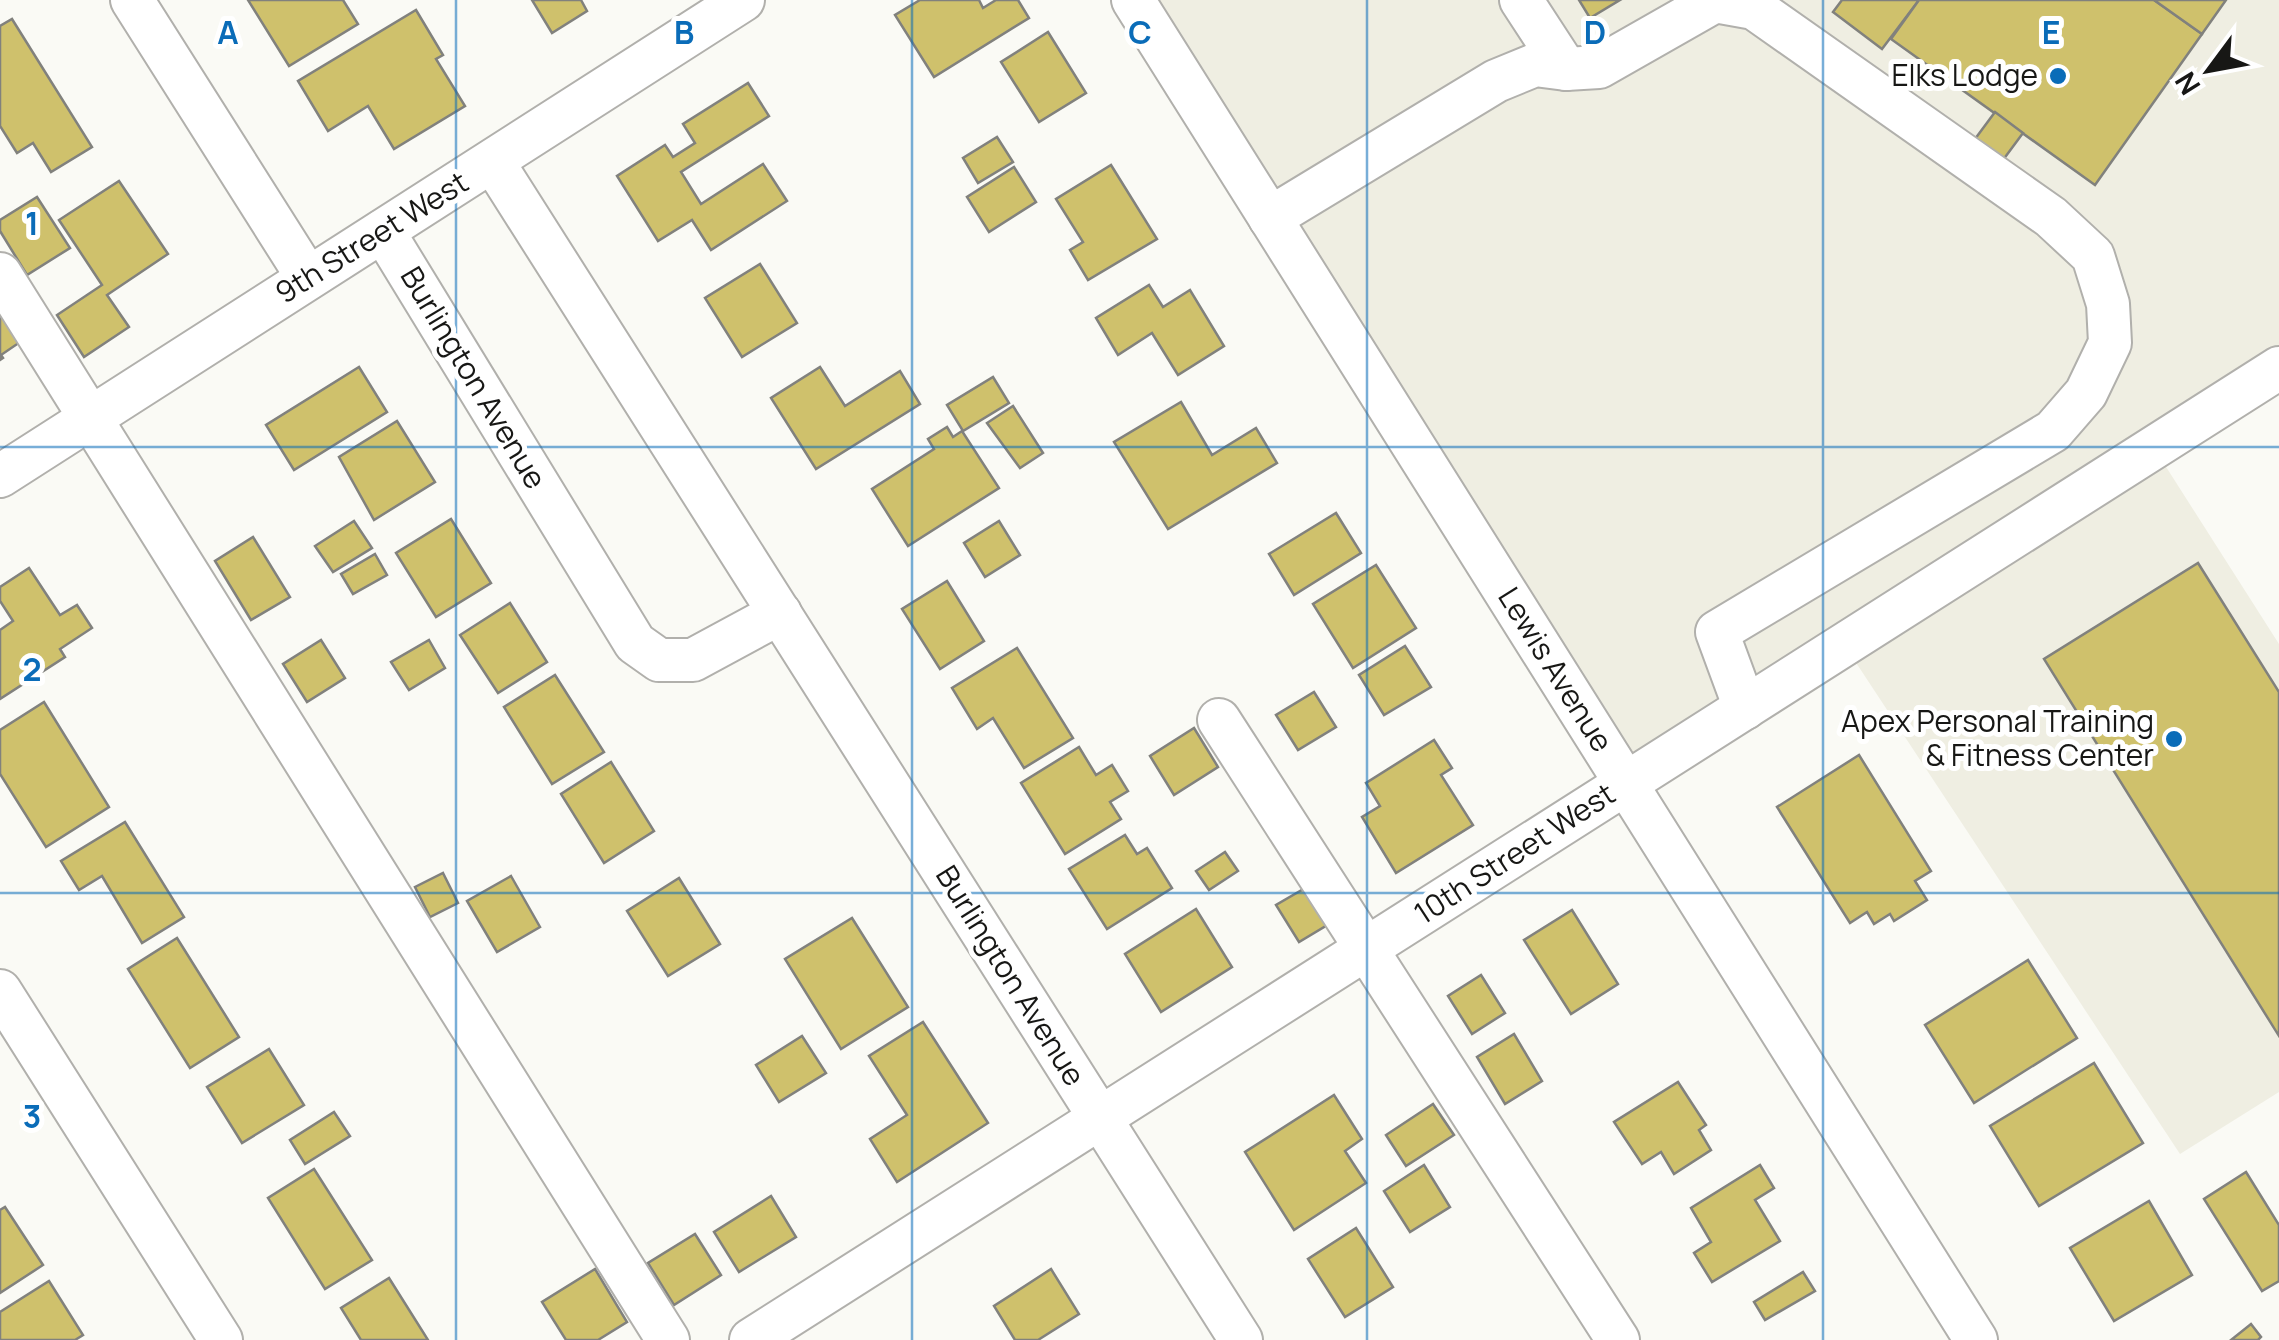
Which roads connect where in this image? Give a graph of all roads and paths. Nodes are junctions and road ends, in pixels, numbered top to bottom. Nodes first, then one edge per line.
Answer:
1 (132, 0) edge
2 (743, 0) edge
3 (1133, 0) edge
4 (1521, 0) edge
5 (1566, 69) junction
6 (494, 162) junction
7 (1270, 218) junction
8 (383, 231) junction
9 (0, 274) edge
10 (308, 278) junction
11 (2279, 368) edge
12 (90, 418) junction
13 (0, 476) edge
14 (780, 613) junction
15 (1745, 708) junction
16 (1219, 720) dead end
17 (1626, 784) junction
18 (1366, 949) junction
19 (0, 991) edge
20 (1100, 1118) junction
21 (222, 1340) edge
22 (668, 1340) edge
23 (752, 1340) edge
24 (1241, 1340) edge
25 (1618, 1340) edge
26 (1976, 1340) edge

1 - 10 street
2 - 6 street, 9th Street West
3 - 7 street, Lewis Avenue
4 - 5 street
5 - 7 street
5 - 15 street
6 - 8 street, 9th Street West
6 - 14 street, Burlington Avenue
7 - 17 street, Lewis Avenue
8 - 10 street, 9th Street West
8 - 14 street, Burlington Avenue
9 - 12 street
10 - 12 street, 9th Street West
11 - 15 street, 10th Street West
12 - 13 street, 9th Street West
12 - 22 street
14 - 20 street, Burlington Avenue
15 - 17 street, 10th Street West
16 - 18 street
17 - 18 street, 10th Street West
17 - 26 street, Lewis Avenue
18 - 20 street, 10th Street West
18 - 25 street
19 - 21 street
20 - 23 street, 10th Street West
20 - 24 street, Burlington Avenue

